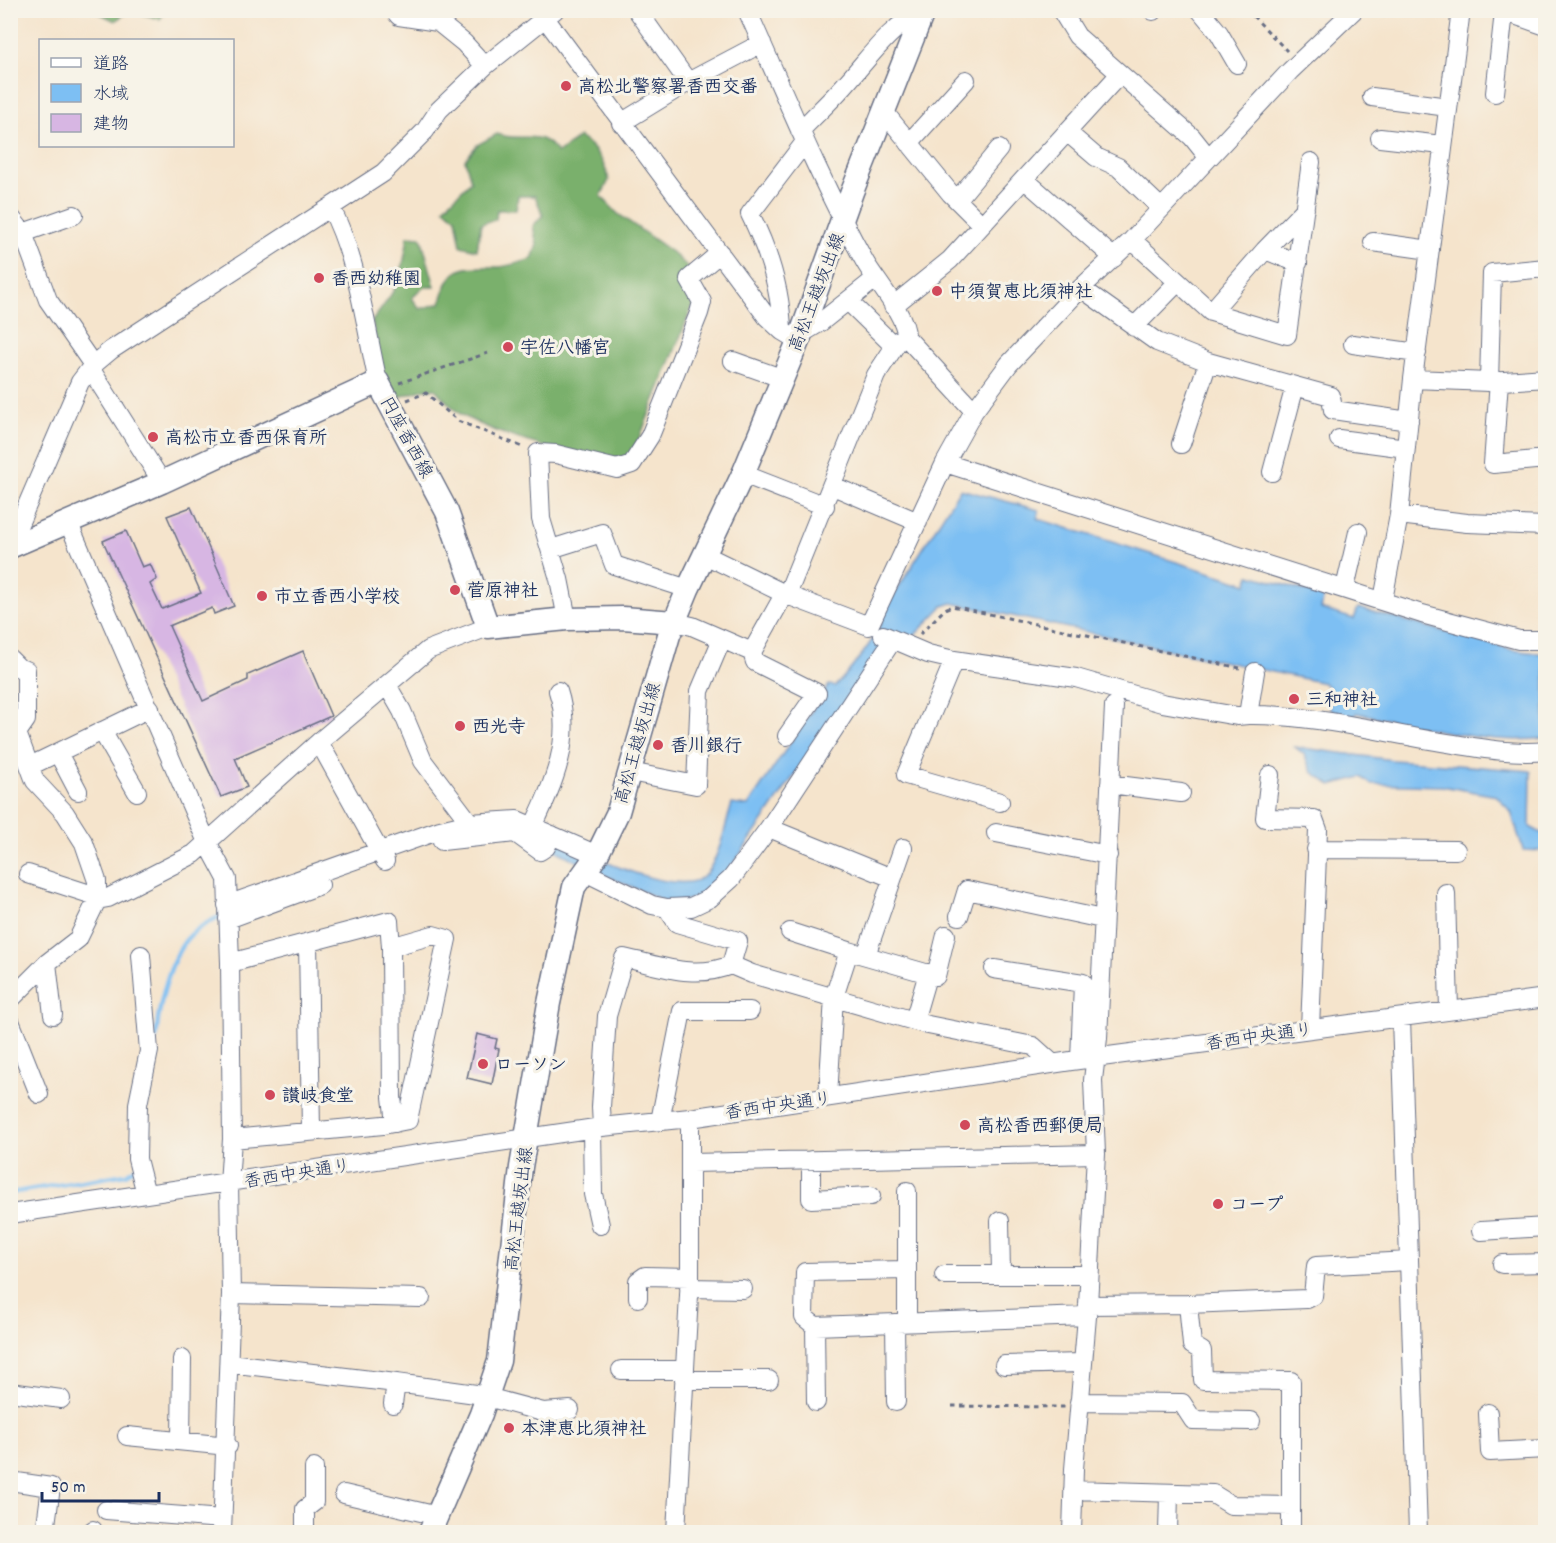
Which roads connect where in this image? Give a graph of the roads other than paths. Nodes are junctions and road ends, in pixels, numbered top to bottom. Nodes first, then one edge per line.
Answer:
1 (394, 10) edge
2 (637, 10) edge
3 (747, 10) edge
4 (924, 10) edge
5 (1060, 10) edge
6 (1200, 10) edge
7 (1354, 10) edge
8 (1461, 10) edge
9 (1502, 11) edge
10 (550, 14) edge
11 (1540, 20) edge
12 (762, 43) junction
13 (1237, 64) dead end
14 (485, 66) junction
15 (1119, 75) junction
16 (966, 80) dead end
17 (688, 82) junction
18 (1495, 93) dead end
19 (1372, 97) dead end
20 (1448, 107) junction
21 (885, 113) junction
22 (621, 123) junction
23 (1067, 132) junction
24 (803, 137) junction
25 (1380, 138) dead end
26 (909, 143) junction
27 (1442, 145) junction
28 (999, 149) dead end
29 (1208, 157) junction
30 (1311, 162) dead end
31 (1024, 179) junction
32 (957, 200) junction
33 (331, 208) junction
34 (1161, 208) junction
35 (1305, 209) junction
36 (74, 215) dead end
37 (843, 221) junction
38 (15, 225) edge
39 (982, 225) junction
40 (1132, 240) junction
41 (1373, 242) dead end
42 (1265, 250) junction
43 (1430, 250) junction
44 (720, 253) junction
45 (1114, 258) junction
46 (1298, 263) junction
47 (1545, 268) edge
48 (875, 279) junction
49 (1178, 282) junction
50 (1081, 288) junction
51 (848, 301) junction
52 (893, 306) junction
53 (1211, 312) junction
54 (1134, 327) junction
55 (794, 335) junction
56 (900, 342) junction
57 (1353, 344) dead end
58 (1417, 353) junction
59 (733, 361) dead end
60 (1208, 362) junction
61 (92, 367) junction
62 (782, 378) junction
63 (1545, 378) edge
64 (1413, 379) junction
65 (1494, 382) junction
66 (1295, 386) junction
67 (383, 393) junction
68 (974, 411) junction
69 (1409, 421) junction
70 (1339, 439) dead end
71 (1181, 444) dead end
72 (1406, 448) junction
73 (1545, 459) edge
74 (945, 463) junction
75 (1272, 472) dead end
76 (743, 474) junction
77 (162, 482) junction
78 (833, 486) junction
79 (825, 506) junction
80 (1399, 515) junction
81 (918, 522) junction
82 (69, 524) junction
83 (1545, 526) edge
84 (1358, 532) dead end
85 (10, 546) edge
86 (551, 549) junction
87 (705, 555) junction
88 (1345, 588) junction
89 (688, 589) junction
90 (787, 595) junction
91 (1383, 600) junction
92 (567, 619) junction
93 (674, 622) junction
94 (488, 627) junction
95 (887, 637) junction
96 (722, 639) junction
97 (1545, 640) edge
98 (752, 652) junction
99 (10, 659) edge
100 (954, 660) junction
101 (1255, 672) road end
102 (387, 685) junction
103 (558, 691) dead end
104 (1114, 706) dead end
105 (150, 708) junction
106 (1248, 715) junction
107 (102, 731) junction
108 (787, 736) dead end
109 (319, 742) junction
110 (1545, 751) edge
111 (58, 753) junction
112 (30, 766) junction
113 (630, 772) junction
114 (1270, 776) dead end
115 (1110, 784) junction
116 (78, 791) dead end
117 (136, 792) dead end
118 (1181, 793) dead end
119 (1000, 802) dead end
120 (470, 823) junction
121 (512, 827) junction
122 (533, 827) junction
123 (769, 828) junction
124 (996, 833) dead end
125 (206, 840) junction
126 (549, 841) junction
127 (903, 848) dead end
128 (1316, 849) junction
129 (1455, 850) dead end
130 (1107, 855) junction
131 (384, 856) junction
132 (591, 863) junction
133 (28, 874) dead end
134 (892, 878) junction
135 (1446, 893) dead end
136 (97, 900) junction
137 (667, 908) junction
138 (228, 912) junction
139 (959, 916) dead end
140 (1102, 919) junction
141 (790, 932) dead end
142 (946, 935) dead end
143 (308, 942) junction
144 (391, 947) junction
145 (858, 953) junction
146 (141, 955) dead end
147 (47, 963) junction
148 (230, 963) junction
149 (731, 965) junction
150 (994, 969) dead end
151 (928, 973) junction
152 (834, 997) junction
153 (1545, 998) edge
154 (10, 1000) edge
155 (750, 1011) dead end
156 (1449, 1011) junction
157 (53, 1015) dead end
158 (1401, 1018) junction
159 (10, 1021) edge
160 (914, 1021) junction
161 (1310, 1029) junction
162 (1088, 1059) junction
163 (1053, 1064) junction
164 (39, 1094) dead end
165 (828, 1097) junction
166 (690, 1118) junction
167 (660, 1121) junction
168 (395, 1123) junction
169 (597, 1128) junction
170 (311, 1131) junction
171 (232, 1139) junction
172 (527, 1139) junction
173 (1096, 1154) junction
174 (811, 1160) junction
175 (691, 1163) junction
176 (228, 1184) junction
177 (907, 1191) dead end
178 (146, 1194) junction
179 (871, 1196) dead end
180 (10, 1214) edge
181 (1000, 1221) dead end
182 (600, 1226) dead end
183 (1545, 1227) edge
184 (1481, 1231) dead end
185 (1408, 1261) junction
186 (1545, 1263) edge
187 (1502, 1264) dead end
188 (906, 1270) junction
189 (1000, 1273) junction
190 (944, 1275) dead end
191 (1089, 1275) junction
192 (689, 1282) junction
193 (744, 1289) dead end
194 (231, 1294) junction
195 (421, 1298) dead end
196 (638, 1298) dead end
197 (1188, 1304) junction
198 (1087, 1310) junction
199 (901, 1323) junction
200 (815, 1326) junction
201 (182, 1359) dead end
202 (229, 1363) junction
203 (1082, 1363) junction
204 (1004, 1365) dead end
205 (621, 1370) dead end
206 (685, 1375) junction
207 (769, 1380) dead end
208 (396, 1383) junction
209 (10, 1392) edge
210 (486, 1396) junction
211 (61, 1399) dead end
212 (816, 1402) dead end
213 (896, 1402) dead end
214 (393, 1404) dead end
215 (1079, 1405) junction
216 (570, 1410) dead end
217 (1488, 1413) dead end
218 (1251, 1421) dead end
219 (128, 1436) dead end
220 (181, 1441) junction
221 (228, 1446) junction
222 (1545, 1449) edge
223 (314, 1468) dead end
224 (10, 1481) edge
225 (1073, 1490) junction
226 (344, 1494) dead end
227 (1169, 1494) junction
228 (116, 1505) dead end
229 (1291, 1506) junction
230 (174, 1524) edge
231 (434, 1524) edge
232 (222, 1526) edge
233 (45, 1533) edge
234 (305, 1533) edge
235 (676, 1533) edge
236 (1072, 1533) edge
237 (1168, 1533) edge
238 (1291, 1533) edge
239 (1419, 1533) edge

1 - 14 street
2 - 17 street
3 - 12 street
4 - 21 main road, 高松王越坂出線
4 - 24 street
5 - 15 street
6 - 13 street
7 - 29 street
8 - 20 street
9 - 11 street
9 - 18 street
10 - 14 street
10 - 22 street
12 - 17 street
12 - 24 street
14 - 33 street
15 - 23 street
15 - 29 street
16 - 26 street
17 - 22 street
19 - 20 street
20 - 27 street
21 - 26 street
21 - 37 main road, 高松王越坂出線
22 - 44 street
23 - 31 street
23 - 34 street
24 - 37 street
24 - 55 street
25 - 27 street
26 - 32 street
27 - 43 street
28 - 32 street
29 - 34 street
30 - 35 street
31 - 39 street
31 - 45 street
32 - 39 street
33 - 61 street
33 - 67 street
34 - 40 street
35 - 42 street
35 - 46 street
36 - 38 street
37 - 48 street
37 - 55 main road, 高松王越坂出線
38 - 61 street
39 - 52 street
40 - 45 street
40 - 49 street
41 - 43 street
42 - 46 street
42 - 53 street
43 - 58 street
44 - 55 street
44 - 86 street
45 - 50 street
46 - 53 street
47 - 65 street
48 - 51 street
48 - 52 street
49 - 53 street
49 - 54 street
50 - 54 street
50 - 68 street
51 - 55 street
51 - 56 street
52 - 56 street
54 - 60 street
55 - 62 main road, 高松王越坂出線
56 - 68 street
56 - 78 street
57 - 58 street
58 - 64 street
59 - 62 street
60 - 66 street
60 - 71 street
61 - 77 street
61 - 85 street
62 - 76 main road, 高松王越坂出線
63 - 65 street
64 - 65 street
64 - 69 street
65 - 73 street
66 - 69 street
66 - 75 street
67 - 77 main road, 円座香西線
67 - 94 main road, 円座香西線
68 - 74 street
69 - 72 street
70 - 72 street
72 - 80 street
74 - 81 street
74 - 88 street
76 - 79 street
76 - 87 main road, 高松王越坂出線
77 - 82 main road, 円座香西線
78 - 79 street
78 - 81 street
79 - 90 street
80 - 83 street
80 - 91 street
81 - 95 street
82 - 85 main road, 円座香西線
82 - 105 street
84 - 88 street
86 - 89 street
86 - 92 street
87 - 89 main road, 高松王越坂出線
87 - 90 street
88 - 91 street
89 - 93 main road, 高松王越坂出線
90 - 95 street
90 - 98 street
91 - 97 street
92 - 93 main road
92 - 94 main road
93 - 96 street
93 - 113 main road, 高松王越坂出線
94 - 102 street
95 - 100 street
95 - 123 street
96 - 98 street
96 - 113 street
98 - 108 street
99 - 112 street
100 - 106 street
100 - 119 street
101 - 106 street
102 - 109 street
102 - 120 street
103 - 122 street
104 - 115 street
105 - 107 street
105 - 125 street
106 - 110 street
107 - 111 street
107 - 117 street
109 - 125 street
109 - 131 street
111 - 112 street
111 - 116 street
112 - 136 street
113 - 132 main road, 高松王越坂出線
114 - 128 street
115 - 118 street
115 - 130 street
120 - 121 street
120 - 131 street
121 - 122 street
121 - 126 street
121 - 131 street
122 - 126 street
123 - 134 street
123 - 137 street
124 - 130 street
125 - 136 street
125 - 138 street
126 - 132 street
127 - 134 street
128 - 129 street
128 - 161 street
130 - 140 street
131 - 138 street
132 - 137 street
132 - 172 main road, 高松王越坂出線
133 - 136 street
134 - 145 street
135 - 156 street
136 - 147 street
137 - 149 street
138 - 148 street
139 - 140 street
140 - 162 street
141 - 145 street
142 - 151 street
143 - 144 street
143 - 148 street
143 - 170 street
144 - 168 street
144 - 168 street
145 - 151 street
145 - 152 street
146 - 178 street
147 - 154 street
147 - 157 street
148 - 171 street
149 - 152 street
149 - 169 street
150 - 162 street
151 - 160 street
152 - 160 street
152 - 165 street
153 - 156 street, 香西中央通り
155 - 167 street
156 - 158 street, 香西中央通り
158 - 161 street, 香西中央通り
158 - 185 street
159 - 164 street
160 - 163 street
161 - 162 street, 香西中央通り
162 - 163 street, 香西中央通り
162 - 173 street
163 - 165 street, 香西中央通り
165 - 166 street, 香西中央通り
166 - 167 street, 香西中央通り
166 - 175 street
167 - 169 street, 香西中央通り
168 - 170 street
169 - 172 street, 香西中央通り
169 - 182 street
170 - 171 street
171 - 176 street
172 - 176 street, 香西中央通り
172 - 210 main road, 高松王越坂出線
173 - 174 street
173 - 191 street
174 - 175 street
174 - 179 street
175 - 192 street
176 - 178 street, 香西中央通り
176 - 194 street
177 - 188 street
178 - 180 street, 香西中央通り
181 - 189 street
183 - 184 street
185 - 197 street
185 - 239 street
186 - 187 street
188 - 199 street
188 - 200 street
189 - 190 street
189 - 191 street
191 - 198 street
192 - 193 street
192 - 196 street
192 - 206 street
194 - 195 street
194 - 202 street
197 - 198 street
197 - 229 street
198 - 199 street
198 - 203 street
199 - 200 street
199 - 213 street
200 - 212 street
201 - 220 street
202 - 208 street
202 - 221 street
203 - 204 street
203 - 215 street
205 - 206 street
206 - 207 street
206 - 235 street
208 - 210 street
208 - 214 street
209 - 211 street
210 - 216 street
210 - 231 main road, 高松王越坂出線
215 - 218 street
215 - 225 street
217 - 222 street
219 - 220 street
220 - 221 street
221 - 232 street
223 - 234 street
224 - 233 street
225 - 227 street
225 - 236 street
226 - 231 street
227 - 229 street
227 - 237 street
228 - 230 street
229 - 238 street
230 - 232 street

